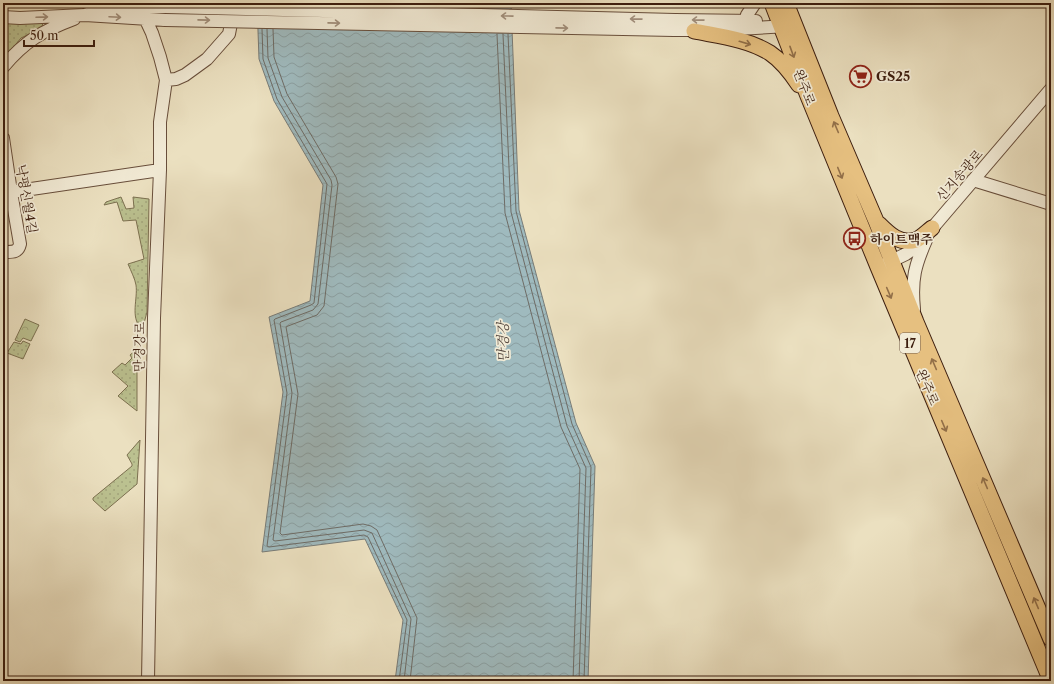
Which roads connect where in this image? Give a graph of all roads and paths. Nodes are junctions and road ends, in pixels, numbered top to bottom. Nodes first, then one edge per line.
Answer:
1 (231, 3) edge
2 (755, 3) edge
3 (772, 3) edge
4 (786, 3) edge
5 (86, 9) edge
6 (154, 11) edge
7 (3, 17) edge
8 (746, 21) junction
9 (787, 22) junction
10 (675, 25) junction
11 (694, 31) junction
12 (3, 67) edge
13 (166, 80) junction
14 (1051, 89) edge
15 (808, 96) junction
16 (3, 138) edge
17 (160, 170) junction
18 (973, 180) junction
19 (11, 192) junction
20 (1051, 204) edge
21 (876, 221) junction
22 (932, 228) junction
23 (3, 252) edge
24 (885, 264) junction
25 (916, 322) junction
26 (1051, 639) edge
27 (148, 681) edge
28 (1050, 681) edge

1 - 13 street
2 - 8 street
3 - 9 main road, 완주로 / 17
4 - 9 main road, 완주로 / 17
5 - 6 street
7 -> 5 street
5 - 12 street
6 - 10 street, bridge
6 - 13 street, 만경강로
8 - 9 street
8 -> 10 street
9 - 11 street
9 -> 15 main road, 완주로 / 17
21 -> 9 main road, 완주로 / 17
10 - 11 street
11 -> 15 main road
13 - 17 street, 만경강로
14 - 18 street, 신지송광로
15 -> 24 main road, 완주로 / 17
16 - 19 street, 낙평신월4길
17 - 19 street
17 - 27 street, 만경강로
18 - 20 street
18 - 22 street, 신지송광로
19 - 23 street, 낙평신월4길
21 - 22 main road
21 - 24 main road, 완주로 / 17
22 - 24 street, 신지송광로
22 - 25 street
24 - 25 main road, 완주로 / 17
24 -> 28 main road, 완주로 / 17
26 -> 25 main road, 완주로 / 17

